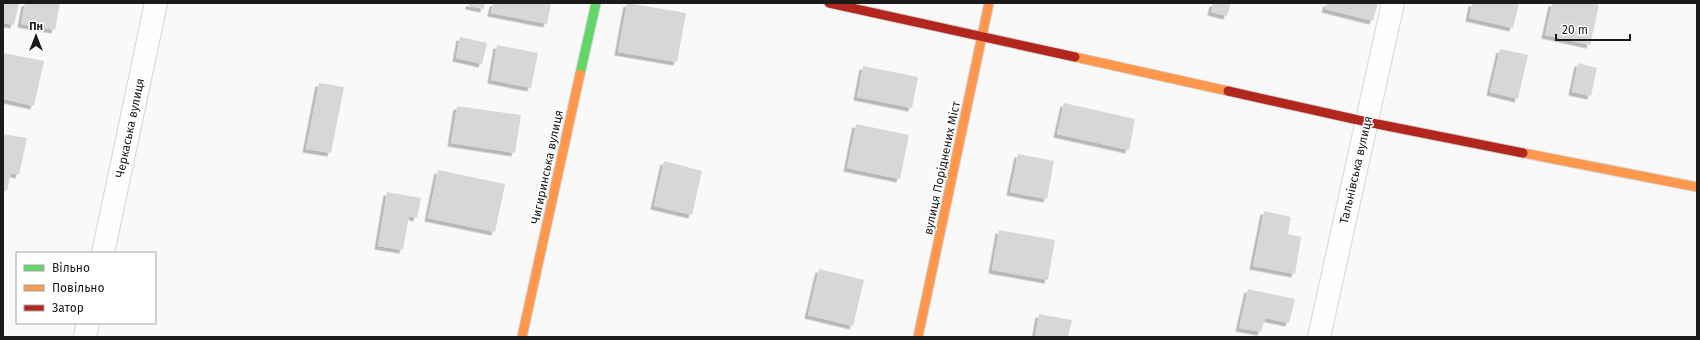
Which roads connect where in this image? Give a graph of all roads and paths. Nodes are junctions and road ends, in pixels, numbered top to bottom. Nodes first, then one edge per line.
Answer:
1 (156, 3) edge
2 (596, 3) edge
3 (828, 3) edge
4 (989, 3) edge
5 (1393, 3) edge
6 (982, 38) junction
7 (1367, 122) junction
8 (1697, 187) edge
9 (103, 252) edge
10 (88, 324) edge
11 (85, 337) edge
12 (522, 337) edge
13 (918, 337) edge
14 (1318, 337) edge

1 - 9 street, Черкаська вулиця
2 - 12 street, Чигиринська вулиця
3 - 6 street
4 - 6 street, вулиця Поріднених Міст
5 - 7 street, Тальнівська вулиця
6 - 7 street
6 - 13 street, вулиця Поріднених Міст
7 - 8 street
7 - 14 street, Тальнівська вулиця
10 - 11 street

